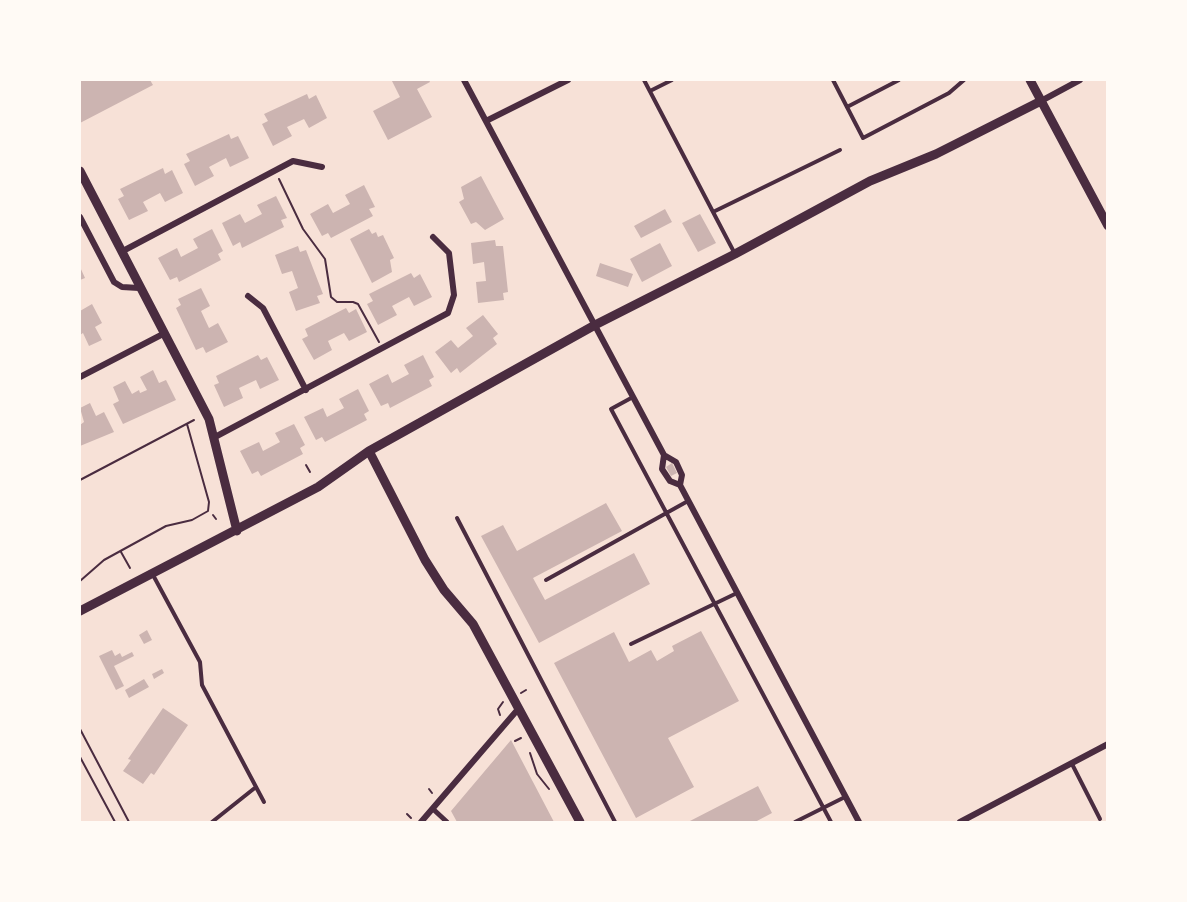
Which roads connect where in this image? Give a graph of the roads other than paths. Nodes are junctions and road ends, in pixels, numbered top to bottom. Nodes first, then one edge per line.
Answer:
1 (464, 80) edge
2 (568, 80) edge
3 (644, 80) edge
4 (672, 80) edge
5 (833, 80) edge
6 (899, 80) edge
7 (962, 80) edge
8 (1030, 80) edge
9 (1080, 80) edge
10 (650, 91) junction
11 (1041, 101) junction
12 (847, 107) junction
13 (486, 121) junction
14 (840, 150) dead end
15 (321, 167) dead end
16 (80, 171) edge
17 (713, 212) junction
18 (80, 217) edge
19 (1107, 226) edge
20 (433, 237) dead end
21 (121, 252) junction
22 (735, 254) junction
23 (139, 288) junction
24 (248, 296) dead end
25 (595, 325) junction
26 (163, 334) junction
27 (80, 377) edge
28 (306, 390) junction
29 (633, 397) junction
30 (215, 437) junction
31 (369, 451) junction
32 (664, 455) junction
33 (680, 485) junction
34 (688, 501) junction
35 (666, 513) junction
36 (457, 518) dead end
37 (237, 531) junction
38 (153, 575) junction
39 (546, 580) dead end
40 (737, 593) junction
41 (715, 604) junction
42 (80, 611) edge
43 (631, 644) dead end
44 (519, 708) junction
45 (1107, 744) edge
46 (1072, 763) junction
47 (256, 787) junction
48 (846, 797) junction
49 (264, 802) dead end
50 (433, 808) junction
51 (823, 809) junction
52 (1100, 819) dead end
53 (212, 822) edge
54 (421, 822) edge
55 (447, 822) edge
56 (580, 822) edge
57 (615, 822) edge
58 (795, 822) edge
59 (831, 822) edge
60 (859, 822) edge
61 (960, 822) edge

1 - 13 street
2 - 13 street
3 - 10 lane
4 - 10 lane
5 - 12 lane
6 - 12 lane
7 - 12 lane
8 - 11 street
9 - 11 street
10 - 17 lane
11 - 19 street
11 - 22 street
13 - 25 street
14 - 17 lane
15 - 21 street
16 - 21 street
17 - 22 lane
18 - 23 street
20 - 28 street
21 - 23 street
22 - 25 street
23 - 26 street
24 - 28 street
25 - 29 street
25 - 31 street
26 - 27 street
26 - 30 street
28 - 30 street
29 - 32 street
29 - 35 lane
30 - 37 street
31 - 37 street
31 - 44 street
32 - 33 street
32 - 33 street
33 - 34 street
34 - 35 lane
34 - 40 street
35 - 39 lane
35 - 41 lane
36 - 57 lane
37 - 38 street
38 - 42 street
38 - 47 lane
40 - 41 lane
40 - 48 street
41 - 43 lane
41 - 51 lane
44 - 50 street
44 - 56 street
45 - 46 street
46 - 52 lane
46 - 61 street
47 - 49 lane
47 - 53 lane
48 - 51 lane
48 - 60 street
50 - 54 street
50 - 55 street
51 - 58 lane
51 - 59 lane

